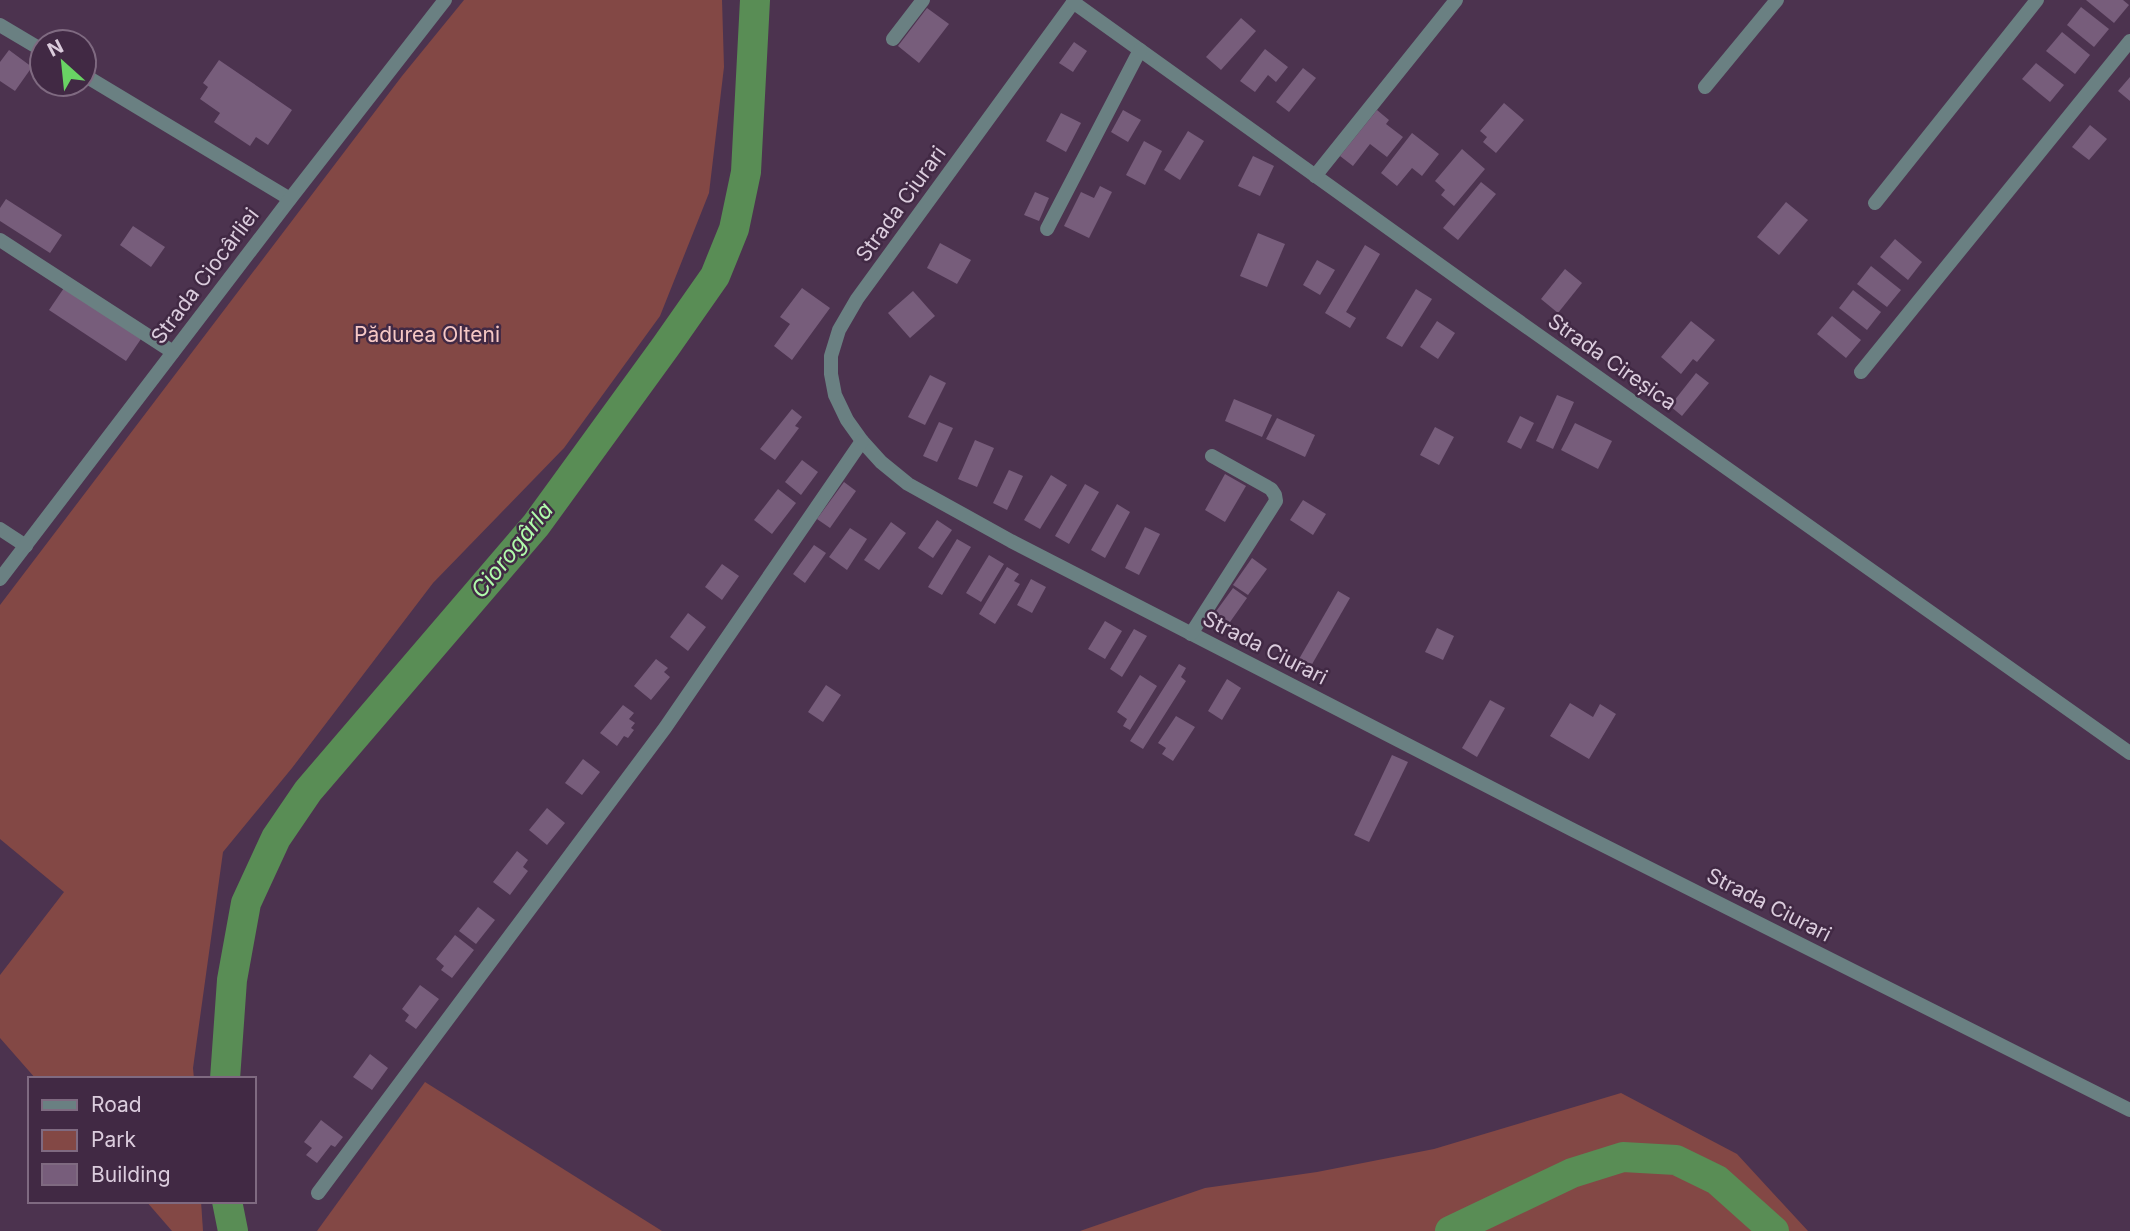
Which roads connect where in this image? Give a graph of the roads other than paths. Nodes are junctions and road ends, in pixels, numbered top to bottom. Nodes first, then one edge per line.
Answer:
1 (445, 0) edge
2 (923, 0) edge
3 (1456, 0) edge
4 (1777, 0) edge
5 (2037, 0) edge
6 (1074, 1) edge
7 (0, 25) edge
8 (893, 39) dead end
9 (2130, 41) edge
10 (28, 42) edge
11 (1140, 50) junction
12 (98, 83) edge
13 (1704, 87) dead end
14 (1315, 176) junction
15 (290, 199) junction
16 (1875, 203) dead end
17 (1047, 229) dead end
18 (0, 240) edge
19 (173, 352) junction
20 (1861, 372) dead end
21 (862, 442) junction
22 (1212, 456) dead end
23 (0, 529) edge
24 (26, 546) junction
25 (0, 579) edge
26 (1191, 634) junction
27 (2130, 753) edge
28 (2130, 1110) edge
29 (318, 1193) dead end

1 - 15 street, Strada Ciocârliei
2 - 8 street
3 - 14 street
4 - 13 street
5 - 16 street
6 - 11 street, Strada Cireșica
6 - 21 street, Strada Ciurari
7 - 10 street
9 - 20 street
11 - 14 street, Strada Cireșica
11 - 17 street
12 - 15 street
14 - 27 street, Strada Cireșica
15 - 19 street, Strada Ciocârliei
18 - 19 street
19 - 24 street, Strada Ciocârliei
21 - 26 street, Strada Ciurari
21 - 29 street
22 - 26 street
23 - 24 street
24 - 25 street, Strada Ciocârliei
26 - 28 street, Strada Ciurari

